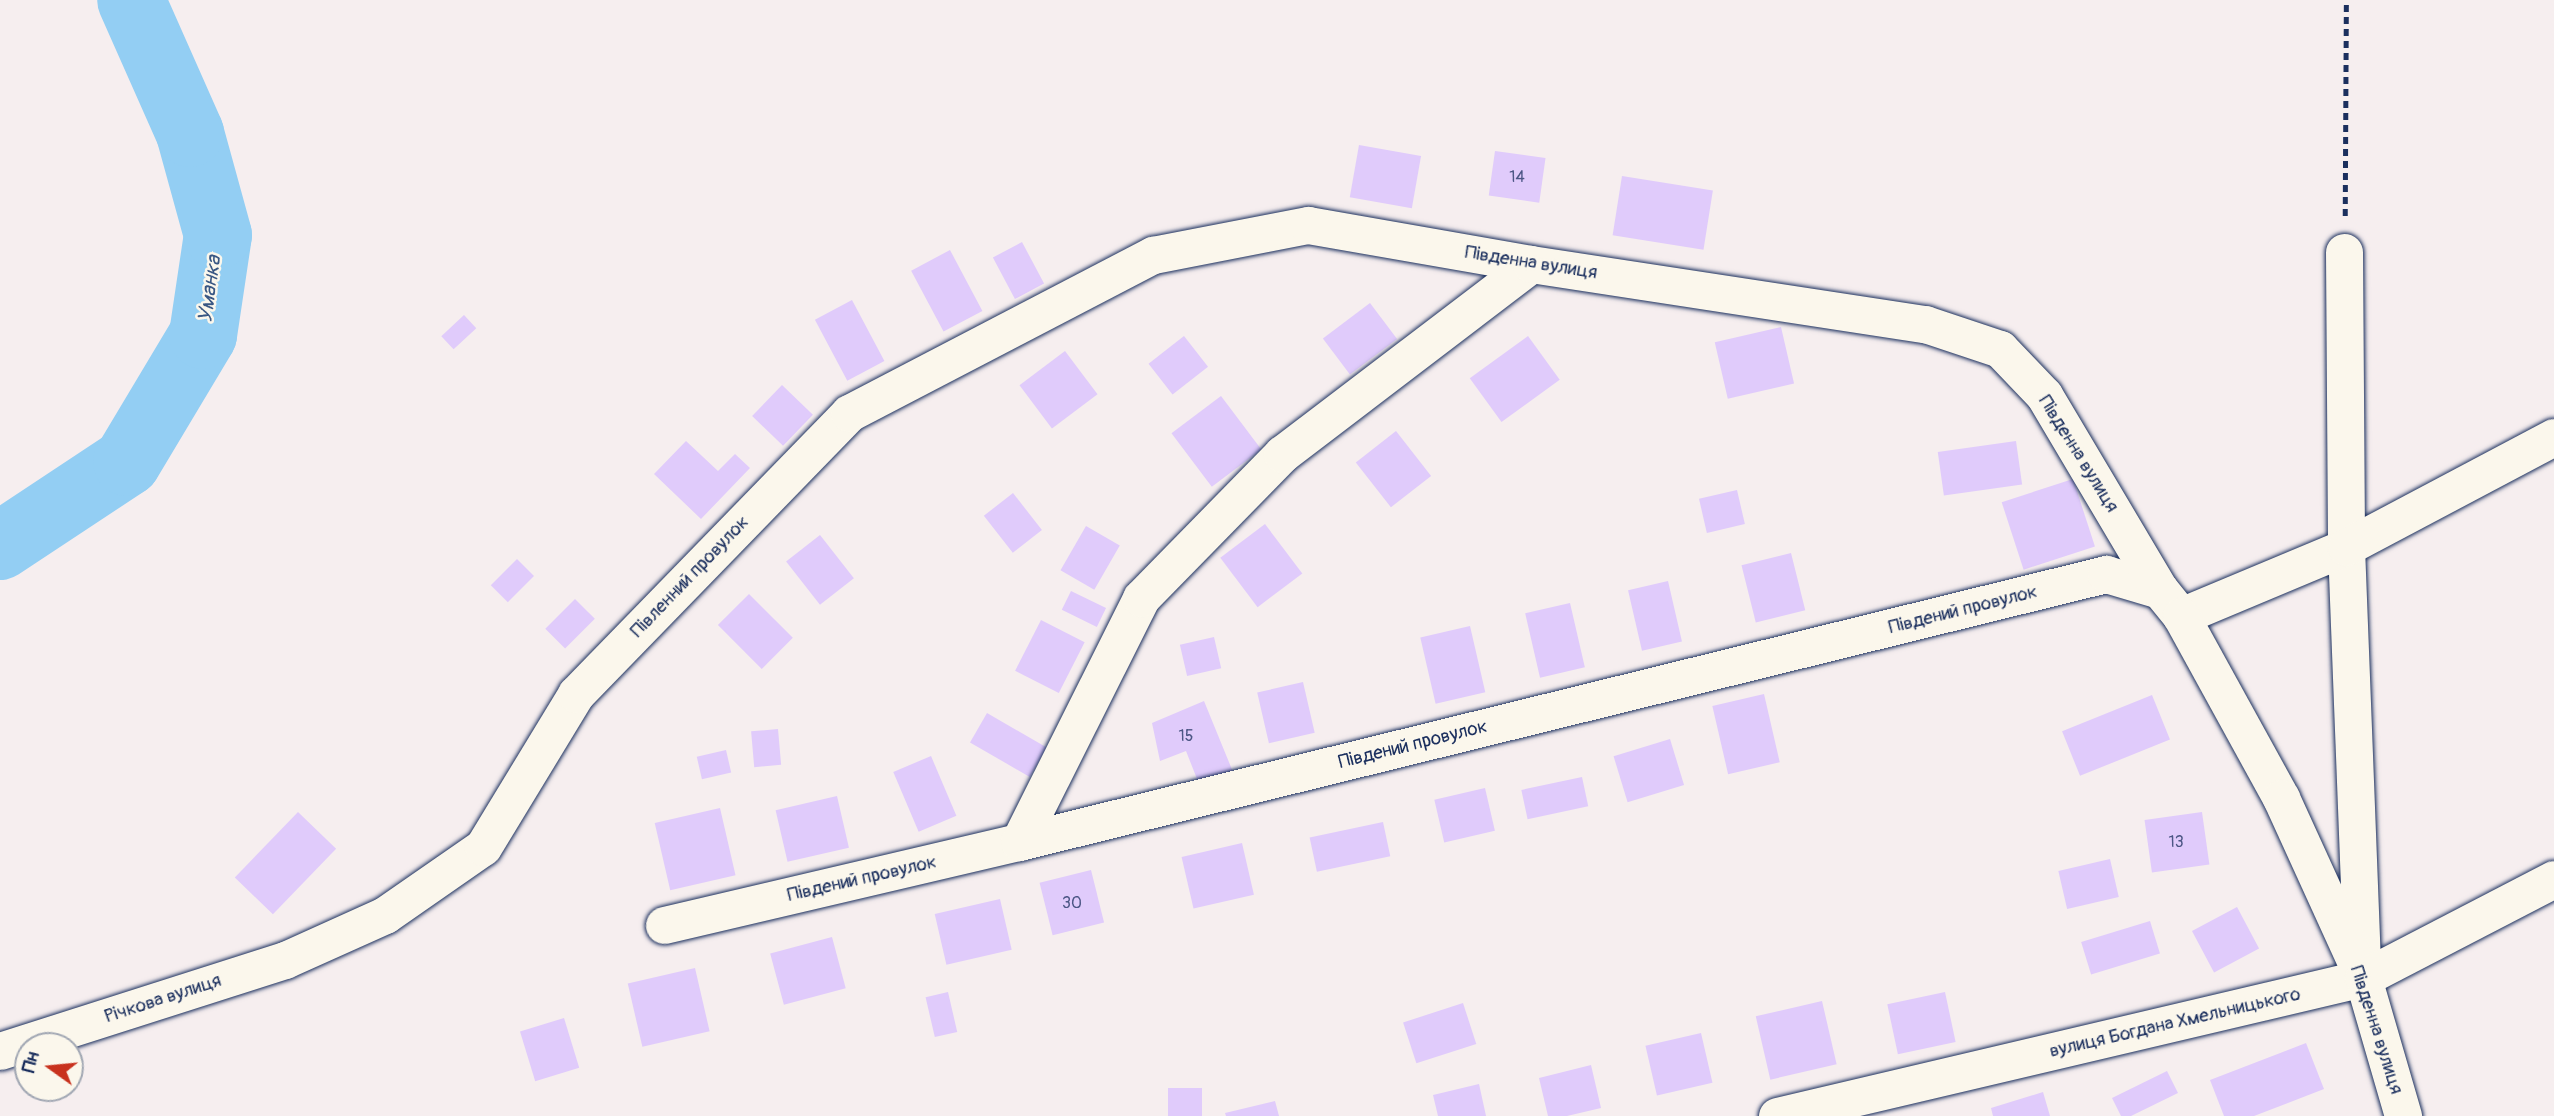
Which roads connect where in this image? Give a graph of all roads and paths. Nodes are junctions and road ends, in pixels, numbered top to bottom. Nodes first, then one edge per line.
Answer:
1 (2346, 0) edge
2 (2344, 252) joint
3 (1153, 255) joint
4 (1531, 264) junction
5 (2554, 437) edge
6 (2346, 547) junction
7 (2171, 603) junction
8 (1019, 842) junction
9 (2554, 879) edge
10 (664, 925) dead end
11 (285, 960) joint
12 (2363, 978) junction
13 (0, 1051) edge
14 (1777, 1116) edge
15 (2403, 1116) edge

1 - 2 path
2 - 6 street
3 - 4 street, Південна вулиця
3 - 11 street, Півленний провулок
4 - 7 street, Південна вулиця
4 - 8 street
5 - 6 street
6 - 7 street
6 - 12 street
7 - 8 street, Південий провулок
7 - 12 street, Південна вулиця
8 - 10 street, Південий провулок
9 - 12 street, вулиця Богдана Хмельницького
11 - 13 street, Річкова вулиця
12 - 14 street, вулиця Богдана Хмельницького
12 - 15 street, Південна вулиця

